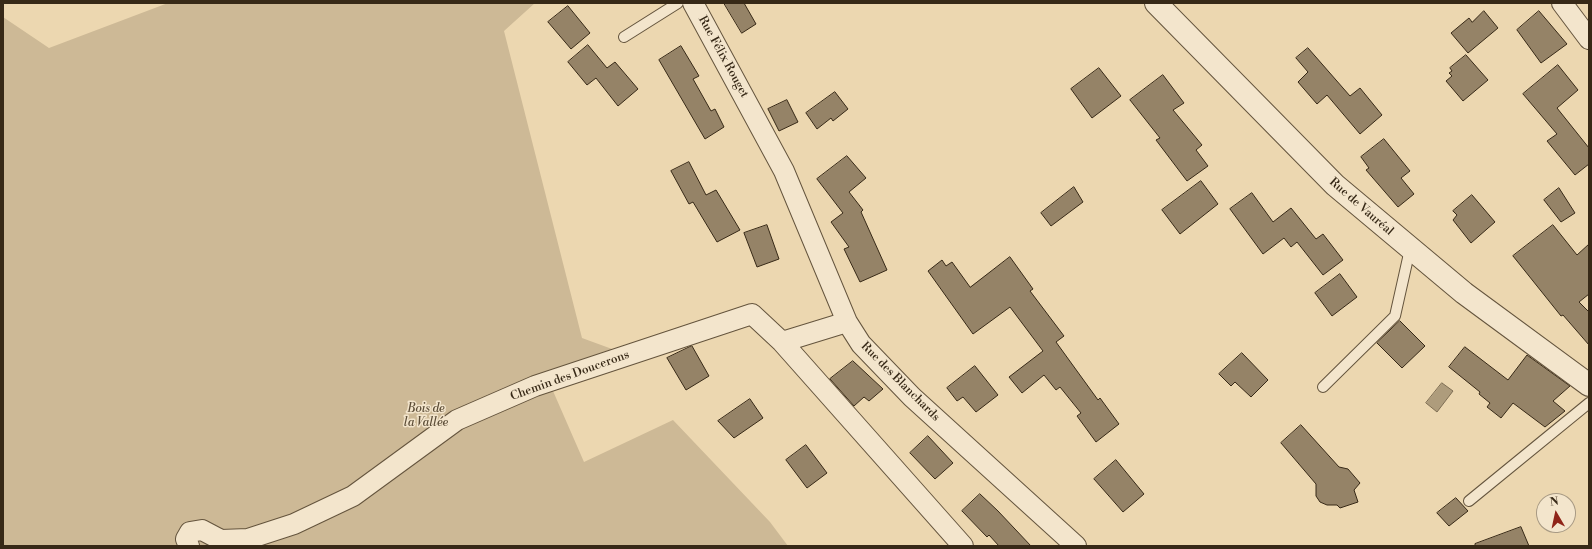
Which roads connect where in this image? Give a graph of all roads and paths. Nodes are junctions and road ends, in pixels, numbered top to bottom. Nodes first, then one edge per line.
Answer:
1 (678, 3) edge
2 (693, 3) edge
3 (1156, 3) edge
4 (1562, 3) edge
5 (624, 37) dead end
6 (1589, 39) edge
7 (752, 110) joint
8 (1410, 249) junction
9 (847, 322) junction
10 (782, 342) junction
11 (1589, 385) edge
12 (1323, 387) dead end
13 (1589, 403) edge
14 (1469, 501) dead end
15 (187, 543) edge
16 (963, 546) edge
17 (1076, 546) edge

1 - 5 lane
2 - 7 street, Rue Félix Rouget
3 - 8 street, Rue de Vauréal
4 - 6 street
7 - 9 street, Rue des Blanchards
8 - 11 street, Rue de Vauréal
8 - 12 lane
9 - 10 street
9 - 17 street, Rue des Blanchards
10 - 15 street, Chemin des Doucerons
10 - 16 street
13 - 14 lane

